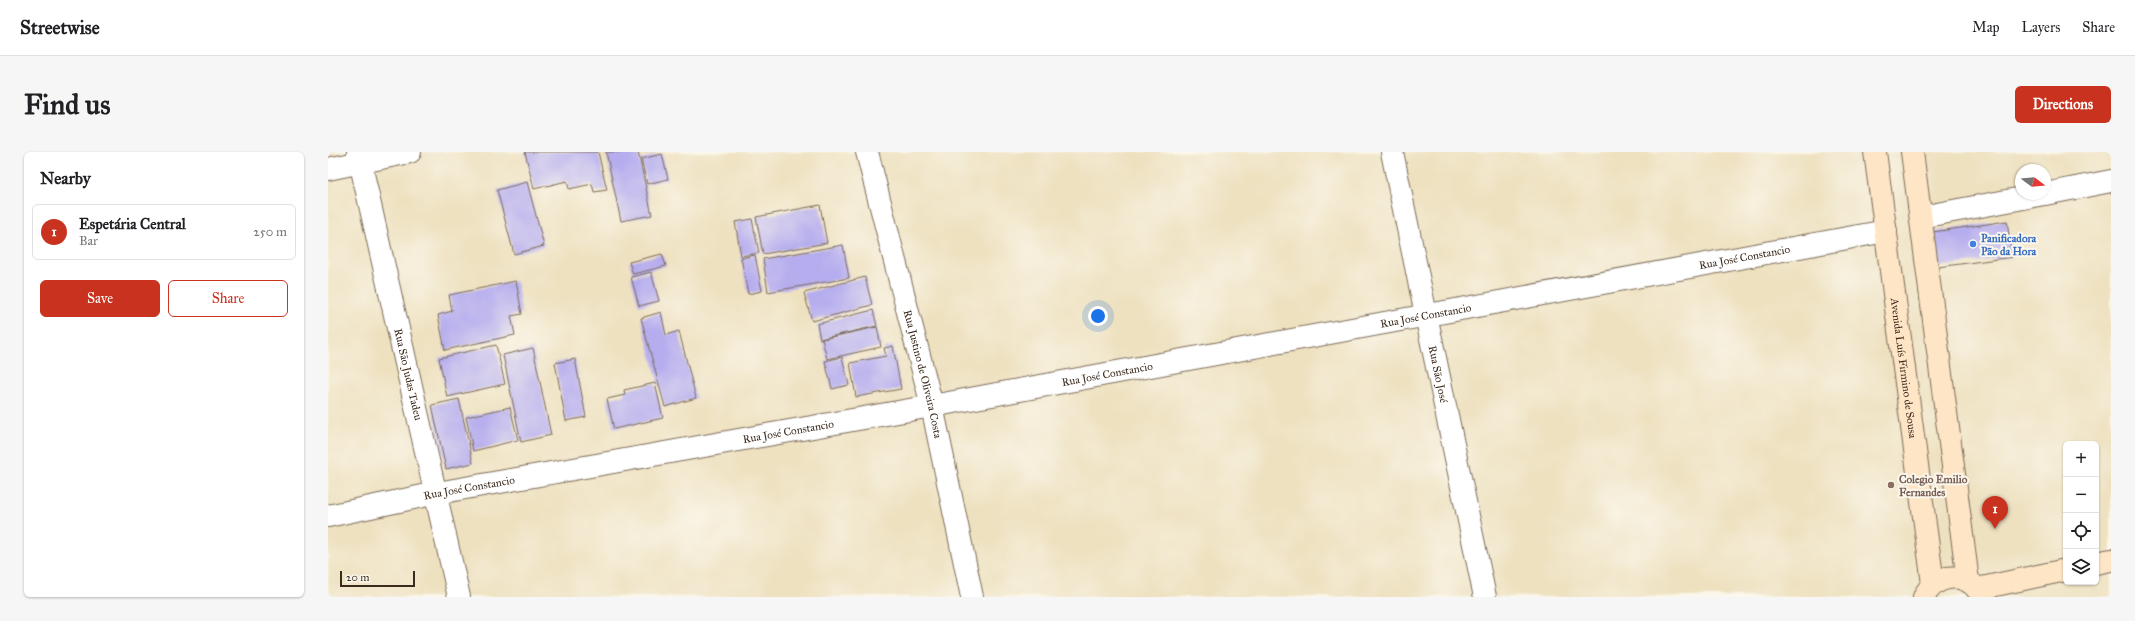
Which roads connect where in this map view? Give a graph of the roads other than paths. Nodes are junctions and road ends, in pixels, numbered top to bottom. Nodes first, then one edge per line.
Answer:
1 (410, 152) edge
2 (867, 152) edge
3 (1392, 152) edge
4 (1875, 152) edge
5 (1912, 152) edge
6 (359, 157) edge
7 (328, 169) edge
8 (2111, 182) edge
9 (2051, 193) edge
10 (2015, 200) edge
11 (1920, 217) junction
12 (1886, 231) junction
13 (1425, 315) junction
14 (932, 406) junction
15 (437, 493) junction
16 (328, 516) edge
17 (2111, 560) edge
18 (2099, 562) edge
19 (2063, 571) edge
20 (1975, 589) edge
21 (1925, 593) edge
22 (460, 597) edge
23 (972, 597) edge
24 (1485, 597) edge

1 - 6 street
2 - 14 street, Rua Justino de Oliveira Costa
3 - 13 street, Rua São José
4 - 12 main road, Avenida Luís Firmino de Sousa
5 - 11 main road
6 - 7 street
6 - 15 street, Rua São Judas Tadeu
8 - 9 street
10 - 11 street
11 - 20 main road
12 - 13 street, Rua José Constancio
12 - 21 main road, Avenida Luís Firmino de Sousa
13 - 14 street, Rua José Constancio
13 - 24 street, Rua São José
14 - 15 street, Rua José Constancio
14 - 23 street, Rua Justino de Oliveira Costa
15 - 16 street, Rua José Constancio
15 - 22 street, Rua São Judas Tadeu
17 - 18 main road
19 - 20 main road
20 - 21 main road

